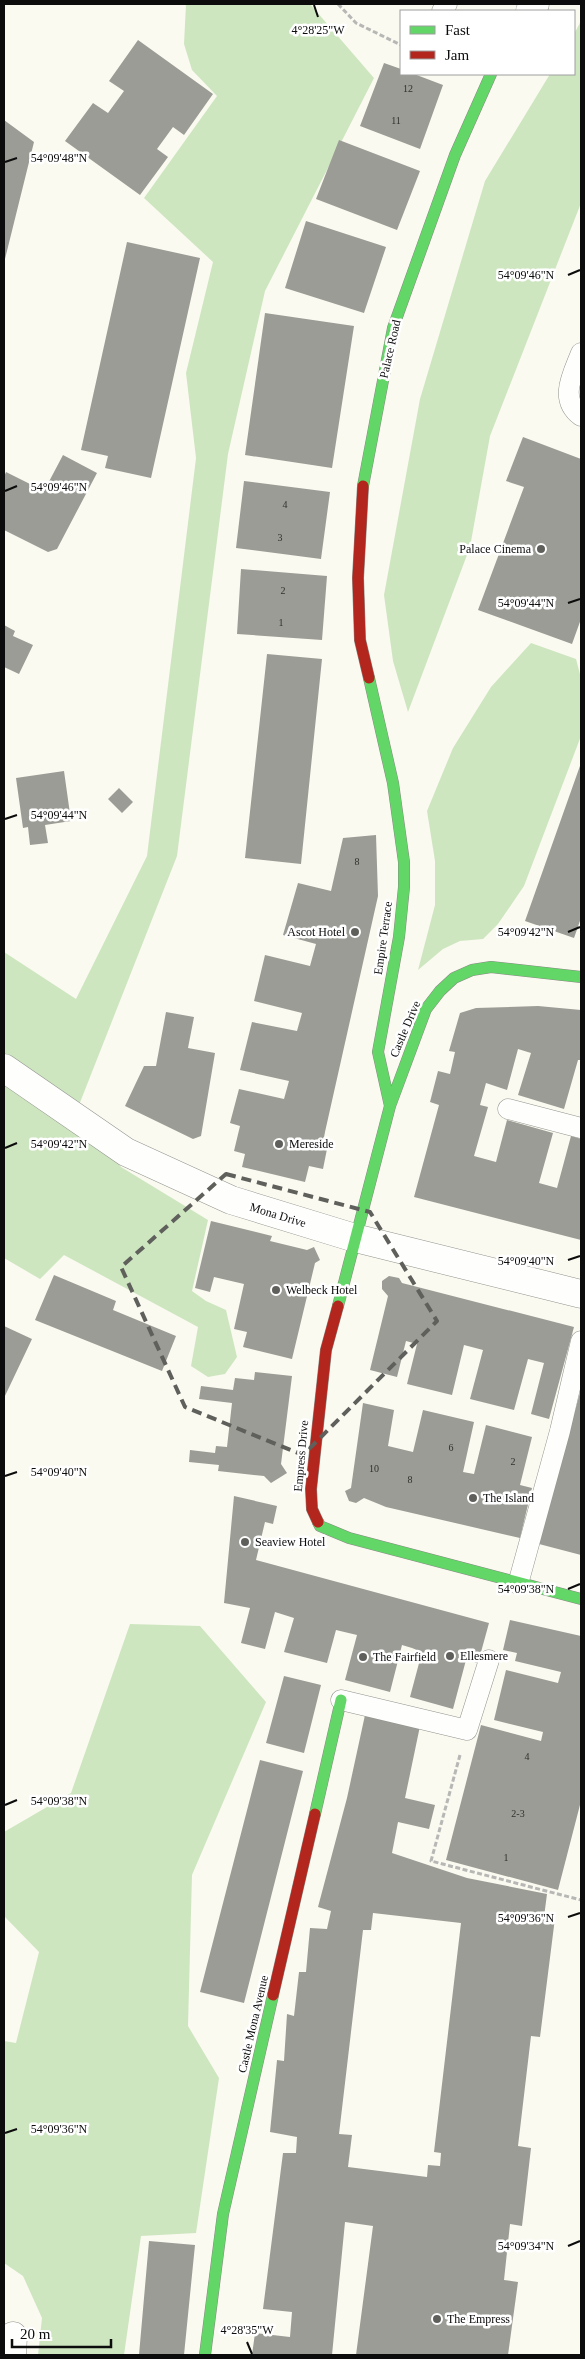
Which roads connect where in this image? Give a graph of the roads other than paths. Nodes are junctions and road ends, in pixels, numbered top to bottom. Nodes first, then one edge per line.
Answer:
1 (490, 75) edge
2 (581, 352) edge
3 (581, 416) edge
4 (360, 640) joint
5 (581, 977) edge
6 (4, 1068) edge
7 (390, 1106) junction
8 (508, 1109) dead end
9 (581, 1128) edge
10 (355, 1238) junction
11 (581, 1294) edge
12 (581, 1341) edge
13 (518, 1584) junction
14 (581, 1599) edge
15 (489, 1660) dead end
16 (341, 1700) joint
17 (205, 2355) edge

1 - 4 street, Palace Road
2 - 3 lane
4 - 7 street, Empire Terrace
5 - 7 street, Castle Drive
6 - 10 street, Mona Drive
7 - 10 street, Empire Terrace
8 - 9 lane
10 - 11 street, Mona Drive
10 - 13 street, Empress Drive
12 - 13 lane
13 - 14 street, Empress Drive
15 - 16 lane
16 - 17 street, Castle Mona Avenue

